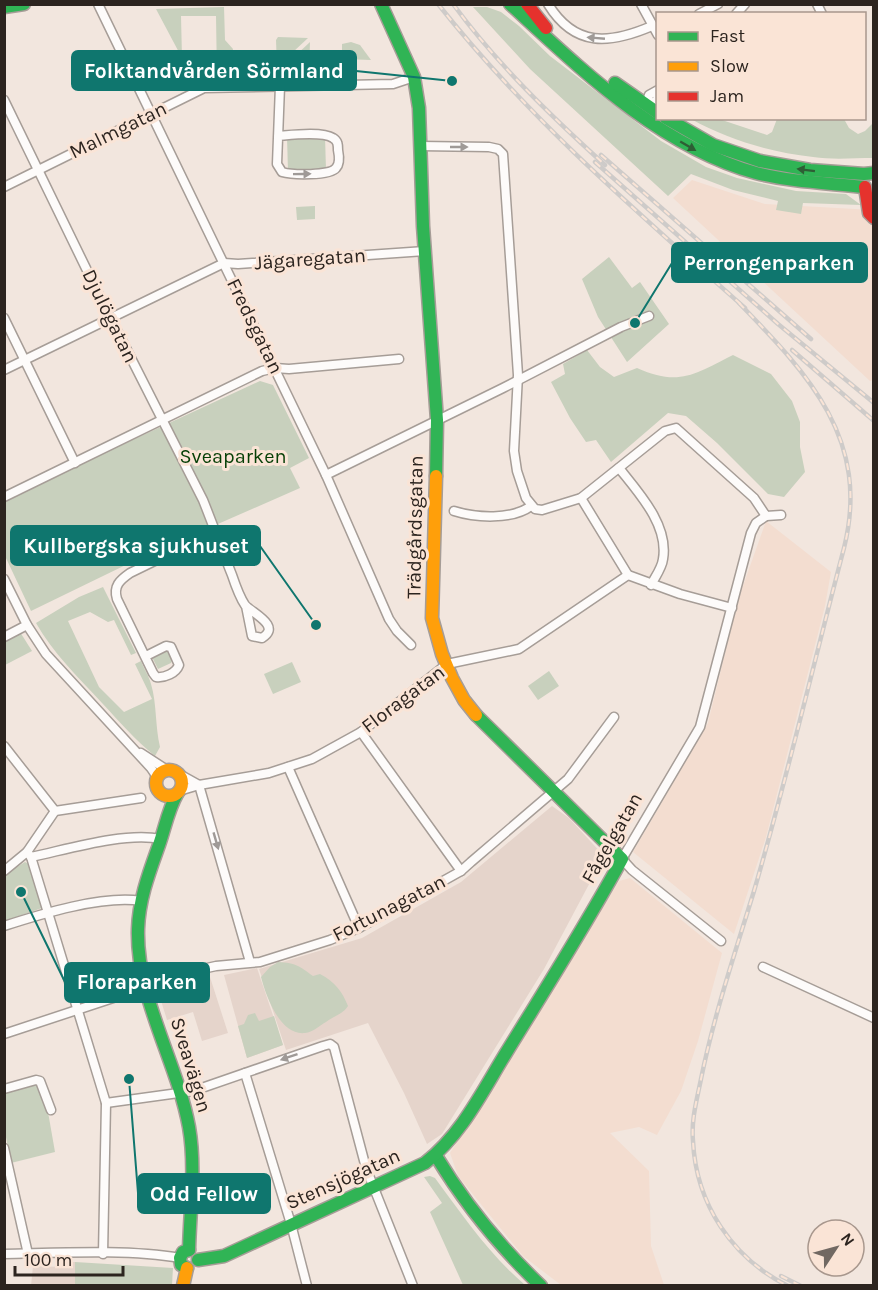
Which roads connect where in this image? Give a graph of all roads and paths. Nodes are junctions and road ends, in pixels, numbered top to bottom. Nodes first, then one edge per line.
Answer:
1 (24, 4) edge
2 (98, 4) edge
3 (381, 4) edge
4 (510, 4) edge
5 (527, 4) edge
6 (548, 4) edge
7 (641, 4) edge
8 (718, 4) edge
9 (4, 8) edge
10 (703, 12) edge
11 (652, 26) junction
12 (656, 33) edge
13 (414, 77) junction
14 (280, 86) junction
15 (656, 91) edge
16 (4, 100) edge
17 (656, 101) edge
18 (643, 109) junction
19 (656, 113) edge
20 (151, 115) junction
21 (656, 119) edge
22 (657, 120) edge
23 (669, 120) edge
24 (278, 136) junction
25 (420, 146) junction
26 (39, 170) junction
27 (868, 182) edge
28 (4, 187) edge
29 (873, 219) edge
30 (425, 251) junction
31 (224, 263) junction
32 (649, 316) dead end
33 (4, 318) edge
34 (111, 318) junction
35 (399, 359) dead end
36 (24, 360) junction
37 (275, 368) junction
38 (4, 370) edge
39 (518, 380) junction
40 (162, 420) junction
41 (437, 420) junction
42 (75, 463) junction
43 (619, 468) junction
44 (326, 475) junction
45 (4, 497) edge
46 (581, 498) junction
47 (531, 506) junction
48 (454, 511) dead end
49 (781, 515) dead end
50 (766, 516) junction
51 (214, 532) junction
52 (628, 575) junction
53 (4, 579) edge
54 (651, 585) junction
55 (246, 606) dead end
56 (732, 608) junction
57 (27, 626) junction
58 (4, 637) edge
59 (411, 645) dead end
60 (146, 656) dead end
61 (447, 664) junction
62 (614, 717) dead end
63 (361, 732) junction
64 (4, 746) edge
65 (8, 757) edge
66 (288, 768) junction
67 (162, 773) junction
68 (181, 776) junction
69 (199, 785) junction
70 (554, 791) junction
71 (161, 793) junction
72 (178, 793) junction
73 (141, 798) dead end
74 (55, 812) junction
75 (166, 825) junction
76 (161, 839) junction
77 (29, 855) junction
78 (622, 859) junction
79 (4, 871) edge
80 (461, 871) junction
81 (141, 901) junction
82 (48, 912) junction
83 (4, 926) edge
84 (359, 928) junction
85 (721, 941) dead end
86 (250, 962) junction
87 (764, 967) dead end
88 (147, 986) junction
89 (77, 1010) junction
90 (873, 1018) edge
91 (4, 1034) edge
92 (245, 1073) junction
93 (4, 1089) edge
94 (180, 1094) junction
95 (106, 1103) junction
96 (51, 1110) dead end
97 (4, 1148) edge
98 (436, 1156) junction
99 (373, 1187) junction
100 (291, 1224) junction
101 (4, 1254) edge
102 (28, 1254) junction
103 (103, 1254) junction
104 (185, 1259) junction
105 (183, 1286) edge
106 (307, 1286) edge
107 (413, 1286) edge
108 (542, 1286) edge

1 - 9 street
2 - 20 street, Fredsgatan
3 - 13 street, Trädgårdsgatan
4 - 18 street
5 - 18 street
11 -> 6 street
7 - 11 street
8 - 10 street
11 - 12 street
13 - 14 street, Malmgatan
13 - 25 street, Trädgårdsgatan
14 - 20 street, Malmgatan
14 - 24 street
15 - 18 street
16 - 26 street, Djulögatan
17 - 18 street
18 - 19 street
18 -> 21 street
20 - 26 street, Malmgatan
20 - 31 street, Fredsgatan
22 -> 27 street
27 -> 23 street
24 -> 24 street
25 - 30 street, Trädgårdsgatan
25 -> 39 street
26 - 28 street, Malmgatan
26 - 34 street, Djulögatan
27 - 29 street
30 - 31 street, Jägaregatan
30 - 41 street, Trädgårdsgatan
31 - 34 street, Jägaregatan
31 - 37 street, Fredsgatan
32 - 39 street
33 - 36 street
34 - 36 street, Jägaregatan
34 - 40 street, Djulögatan
35 - 37 street
36 - 38 street, Jägaregatan
36 - 42 street
37 - 40 street
37 - 44 street, Fredsgatan
39 - 41 street
39 - 47 street
40 - 42 street
40 - 51 street, Djulögatan
41 - 44 street
41 - 61 street, Trädgårdsgatan
42 - 45 street
43 - 46 street
43 - 50 street
43 - 54 street
44 - 59 street, Fredsgatan
46 - 47 street
46 - 52 street
47 - 48 street
49 - 50 street
50 - 56 street, Fågelgatan
51 - 55 street, Djulögatan
51 - 60 street
52 - 54 street
52 - 61 street, Floragatan
53 - 57 street
54 - 56 street
56 - 78 street, Fågelgatan
57 - 58 street
57 - 67 street
61 - 63 street, Floragatan
61 - 70 street, Trädgårdsgatan
62 - 70 street, Fortunagatan
63 - 66 street, Floragatan
63 - 80 street
64 - 65 street
65 - 74 street
66 - 69 street, Floragatan
66 - 84 street
67 - 68 street
67 - 71 street
68 - 69 street
68 - 72 street
69 - 72 street, Floragatan
69 -> 86 street
70 - 78 street, Trädgårdsgatan
70 - 80 street, Fortunagatan
71 - 72 street
71 - 75 street, Sveavägen
72 - 75 street, Sveavägen
73 - 74 street
74 - 77 street
75 - 76 street, Sveavägen
76 - 77 street
76 - 81 street, Sveavägen
77 - 79 street
77 - 82 street
78 - 85 street, Trädgårdsgatan
78 - 98 street, Fågelgatan
80 - 84 street, Fortunagatan
81 - 82 street
81 - 88 street, Sveavägen
82 - 83 street
82 - 89 street
84 - 86 street, Fortunagatan
86 - 88 street, Fortunagatan
87 - 90 street
88 - 89 street, Fortunagatan
88 - 94 street, Sveavägen
89 - 91 street, Fortunagatan
89 - 95 street
92 - 94 street
99 -> 92 street
92 - 100 street
93 - 96 street
94 - 95 street
94 - 104 street, Sveavägen
95 - 103 street
97 - 102 street
98 - 99 street, Stensjögatan
98 - 108 street
99 - 100 street, Stensjögatan
99 - 107 street
100 - 104 street, Stensjögatan
100 - 106 street
101 - 102 street
102 - 103 street
103 - 104 street
104 - 105 street, Sveavägen

